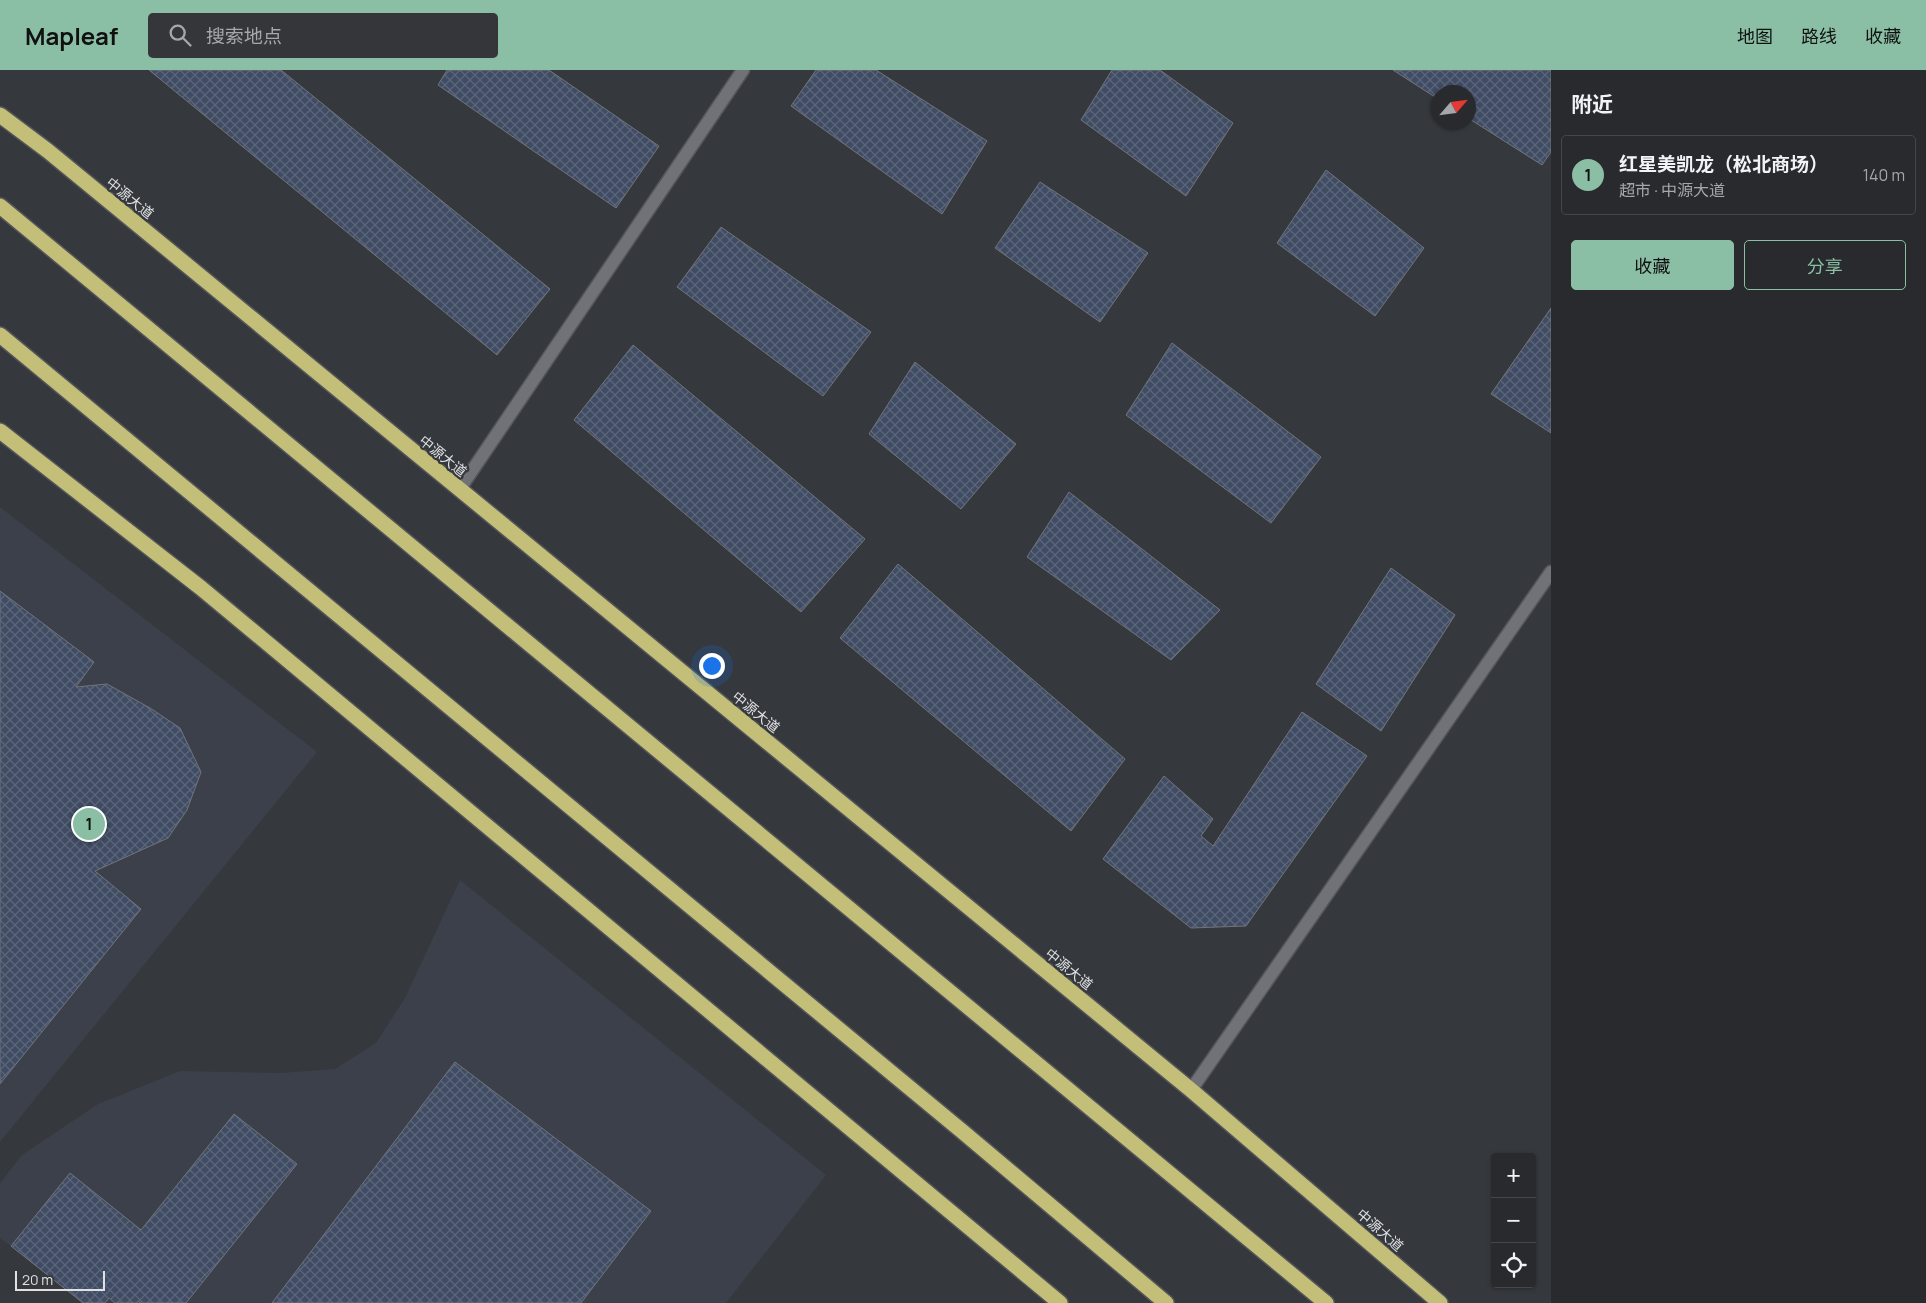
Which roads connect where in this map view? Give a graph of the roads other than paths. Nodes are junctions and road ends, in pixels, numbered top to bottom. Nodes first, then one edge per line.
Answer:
1 (743, 70) edge
2 (0, 115) edge
3 (0, 206) edge
4 (0, 335) edge
5 (0, 431) edge
6 (458, 490) junction
7 (1551, 572) edge
8 (1191, 1090) junction
9 (1060, 1303) edge
10 (1166, 1303) edge
11 (1326, 1303) edge
12 (1440, 1303) edge

1 - 6 street
2 - 6 highway, 中源大道
3 - 11 highway
4 - 10 highway
5 - 9 highway
6 - 8 highway, 中源大道
7 - 8 street
8 - 12 highway, 中源大道

